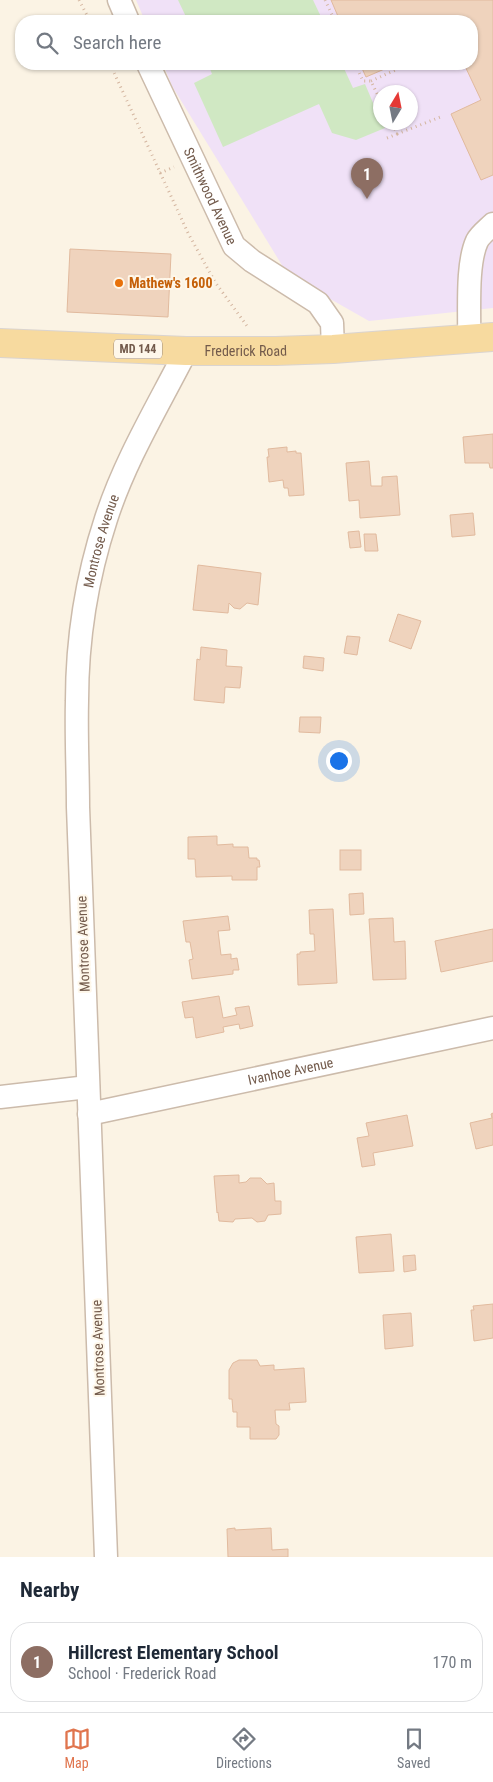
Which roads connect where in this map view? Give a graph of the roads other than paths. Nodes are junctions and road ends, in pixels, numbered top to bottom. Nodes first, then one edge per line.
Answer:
1 (119, 0) edge
2 (125, 15) edge
3 (151, 70) edge
4 (493, 224) edge
5 (481, 338) edge
6 (0, 343) edge
7 (334, 349) junction
8 (186, 351) junction
9 (493, 1028) edge
10 (88, 1087) junction
11 (0, 1097) edge
12 (89, 1114) junction
13 (106, 1557) edge

1 - 2 street
3 - 7 street, Smithwood Avenue
4 - 5 street
5 - 7 main road, Frederick Road / MD 144
6 - 8 main road, Frederick Road / MD 144
7 - 8 main road, Frederick Road / MD 144
8 - 10 street, Montrose Avenue
9 - 12 street, Ivanhoe Avenue
10 - 11 street
10 - 12 street, Montrose Avenue
12 - 13 street, Montrose Avenue

